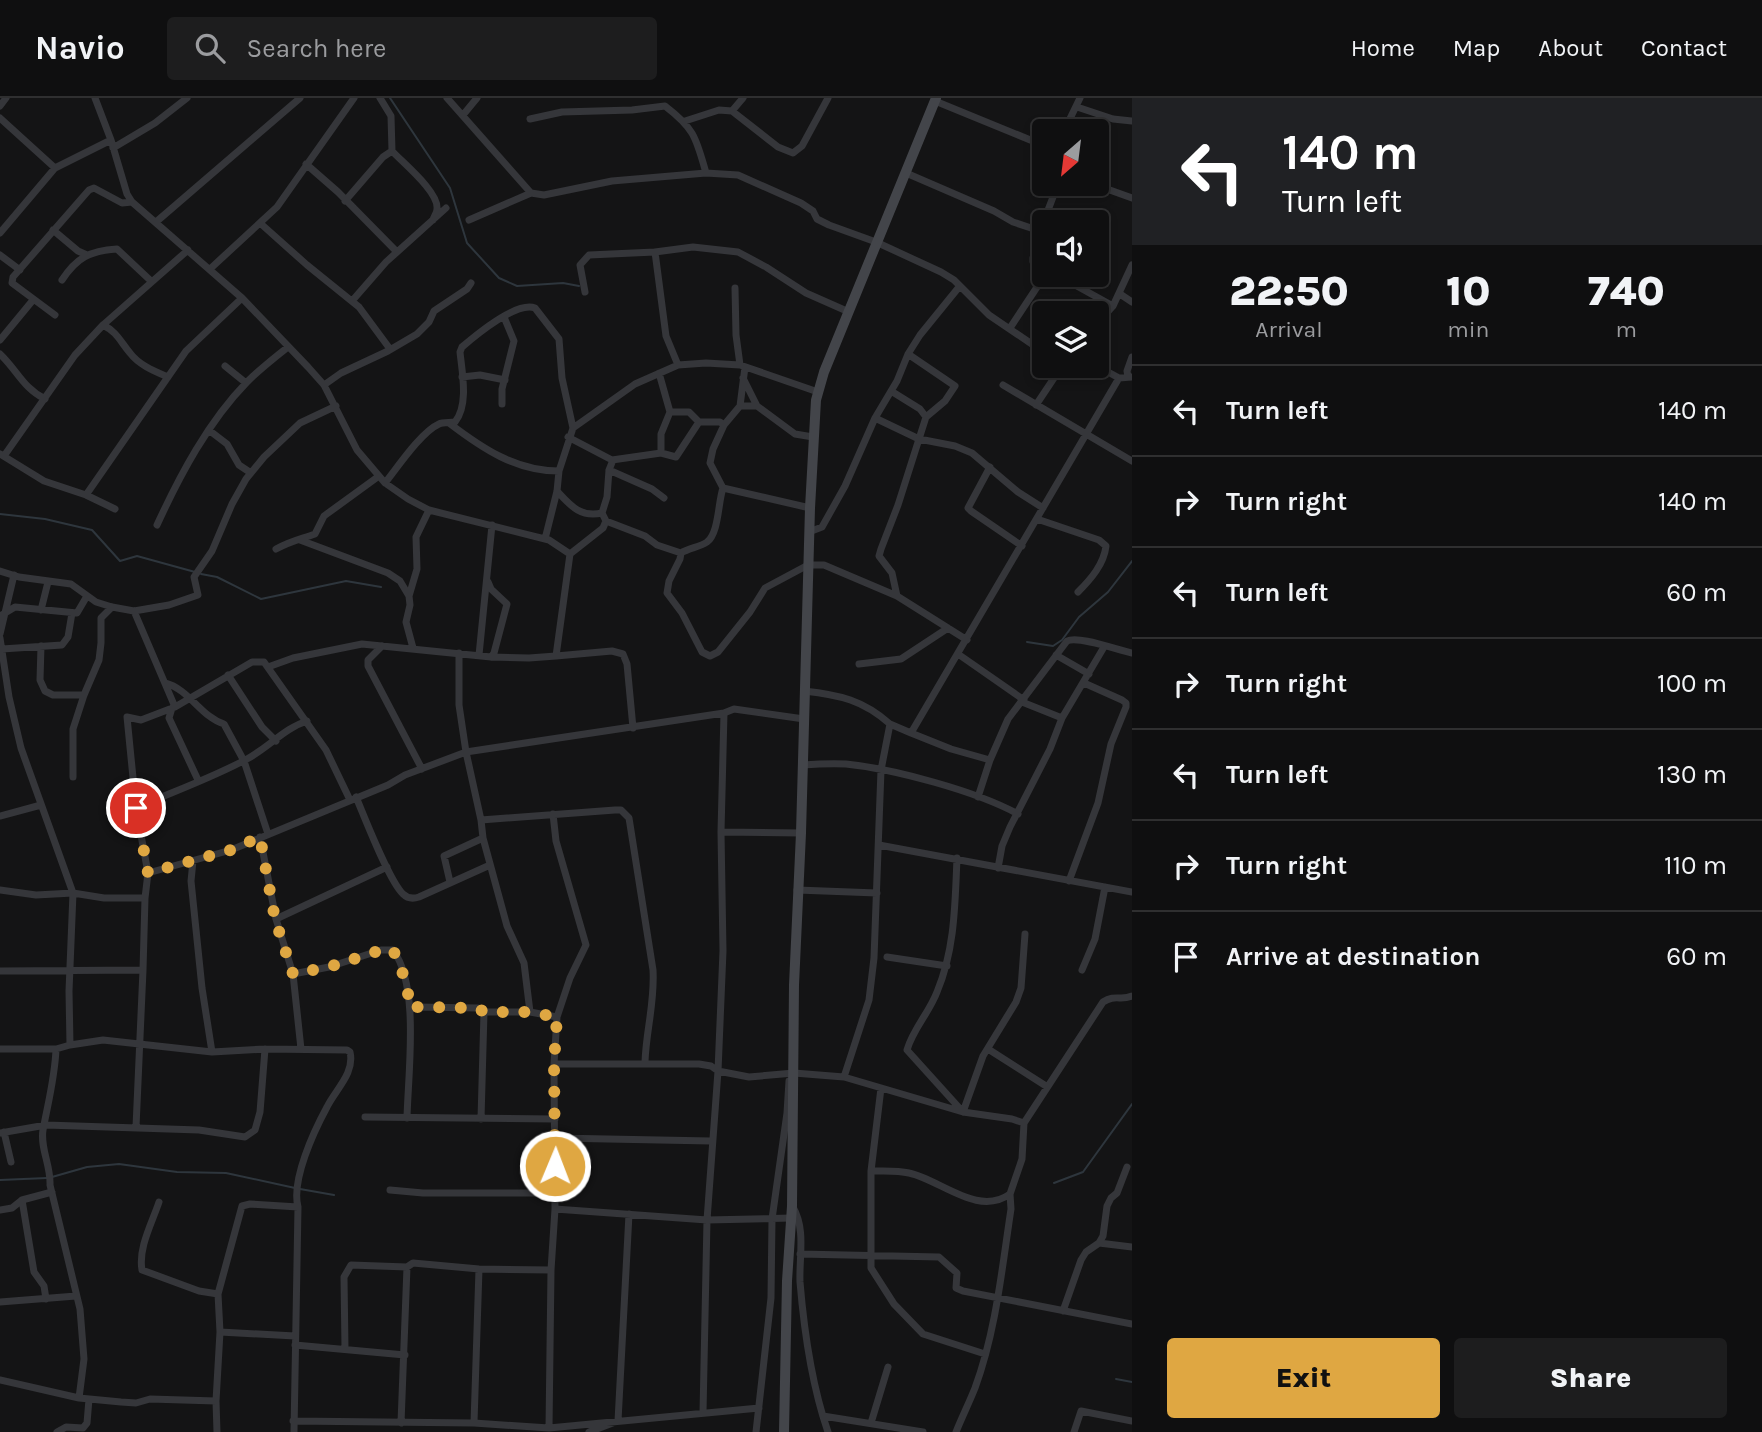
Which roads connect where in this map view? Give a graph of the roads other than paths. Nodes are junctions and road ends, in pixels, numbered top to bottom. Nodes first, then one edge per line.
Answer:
1 (6, 98) edge
2 (95, 98) edge
3 (187, 98) edge
4 (300, 98) edge
5 (354, 98) edge
6 (380, 98) edge
7 (447, 98) edge
8 (477, 98) edge
9 (743, 98) edge
10 (828, 98) edge
11 (1080, 98) edge
12 (936, 100) edge
13 (0, 106) edge
14 (1077, 107) junction
15 (732, 111) junction
16 (463, 116) junction
17 (0, 118) edge
18 (530, 119) dead end
19 (1070, 119) edge
20 (685, 121) junction
21 (1132, 121) edge
22 (1032, 141) edge
23 (112, 144) junction
24 (392, 151) junction
25 (306, 164) junction
26 (55, 169) junction
27 (706, 173) junction
28 (906, 173) junction
29 (1110, 190) edge
30 (531, 193) junction
31 (1132, 198) edge
32 (345, 201) junction
33 (132, 202) junction
34 (446, 208) dead end
35 (433, 220) junction
36 (469, 220) dead end
37 (156, 222) junction
38 (260, 223) junction
39 (1032, 228) edge
40 (53, 230) junction
41 (0, 233) edge
42 (876, 242) junction
43 (188, 250) junction
44 (397, 252) junction
45 (655, 252) junction
46 (0, 255) edge
47 (87, 255) junction
48 (1132, 265) edge
49 (211, 269) junction
50 (20, 270) junction
51 (62, 281) dead end
52 (150, 281) junction
53 (471, 283) dead end
54 (959, 287) junction
55 (1037, 287) edge
56 (1079, 287) edge
57 (735, 288) dead end
58 (584, 292) dead end
59 (1120, 294) junction
60 (242, 298) junction
61 (33, 300) junction
62 (352, 301) junction
63 (1132, 302) edge
64 (1113, 306) junction
65 (1109, 310) edge
66 (849, 312) junction
67 (55, 314) dead end
68 (503, 317) junction
69 (103, 325) junction
70 (1010, 328) junction
71 (0, 340) edge
72 (1032, 344) edge
73 (288, 347) junction
74 (390, 349) junction
75 (0, 354) edge
76 (908, 354) junction
77 (1132, 357) edge
78 (678, 365) junction
79 (225, 366) dead end
80 (743, 366) junction
81 (659, 373) junction
82 (1109, 373) edge
83 (168, 377) junction
84 (462, 377) junction
85 (743, 377) junction
86 (1130, 377) edge
87 (1054, 378) edge
88 (1119, 378) junction
89 (505, 380) junction
90 (246, 383) junction
91 (324, 385) junction
92 (1003, 385) dead end
93 (891, 391) junction
94 (818, 392) junction
95 (45, 399) junction
96 (502, 404) dead end
97 (1036, 405) junction
98 (740, 406) junction
99 (757, 406) junction
100 (336, 407) junction
101 (670, 412) junction
102 (875, 418) junction
103 (926, 418) junction
104 (699, 422) junction
105 (449, 423) junction
106 (724, 425) junction
107 (573, 428) junction
108 (210, 431) junction
109 (1087, 435) junction
110 (568, 437) junction
111 (813, 437) junction
112 (919, 439) junction
113 (661, 453) junction
114 (2, 455) edge
115 (613, 460) junction
116 (1132, 461) edge
117 (990, 467) junction
118 (609, 470) junction
119 (559, 471) junction
120 (251, 473) junction
121 (379, 476) junction
122 (385, 483) junction
123 (723, 488) junction
124 (557, 491) junction
125 (86, 495) junction
126 (664, 498) dead end
127 (810, 508) junction
128 (1043, 508) junction
129 (115, 509) dead end
130 (429, 510) junction
131 (602, 513) junction
132 (1037, 520) junction
133 (606, 522) junction
134 (157, 525) dead end
135 (492, 525) junction
136 (809, 532) junction
137 (545, 539) junction
138 (300, 540) junction
139 (1022, 546) junction
140 (276, 548) dead end
141 (681, 553) junction
142 (570, 554) junction
143 (808, 565) junction
144 (0, 570) edge
145 (14, 575) junction
146 (487, 581) junction
147 (48, 582) junction
148 (1078, 592) dead end
149 (87, 596) junction
150 (409, 596) junction
151 (897, 596) junction
152 (112, 607) junction
153 (41, 610) junction
154 (134, 611) junction
155 (72, 613) junction
156 (2, 615) edge
157 (948, 628) junction
158 (0, 636) edge
159 (967, 640) junction
160 (41, 646) junction
161 (382, 646) junction
162 (1104, 647) junction
163 (413, 648) junction
164 (2, 649) junction
165 (458, 653) junction
166 (1132, 653) edge
167 (958, 654) junction
168 (478, 655) junction
169 (1056, 655) junction
170 (556, 656) junction
171 (491, 657) junction
172 (859, 664) dead end
173 (268, 667) junction
174 (1089, 674) junction
175 (229, 675) junction
176 (165, 683) junction
177 (1084, 683) junction
178 (804, 691) junction
179 (84, 695) junction
180 (189, 699) junction
181 (1023, 701) junction
182 (173, 707) junction
183 (724, 713) junction
184 (804, 719) junction
185 (1062, 719) junction
186 (307, 721) junction
187 (890, 724) junction
188 (633, 729) junction
189 (911, 733) junction
190 (276, 741) junction
191 (466, 752) junction
192 (990, 760) junction
193 (244, 761) junction
194 (802, 765) junction
195 (422, 769) junction
196 (881, 770) junction
197 (73, 778) dead end
198 (198, 780) junction
199 (978, 797) junction
200 (353, 798) junction
201 (41, 805) junction
202 (136, 808) junction
203 (553, 814) junction
204 (1018, 814) junction
205 (0, 816) edge
206 (481, 820) junction
207 (721, 832) junction
208 (801, 833) junction
209 (264, 835) junction
210 (483, 838) junction
211 (879, 845) junction
212 (957, 858) junction
213 (193, 861) junction
214 (490, 865) junction
215 (387, 867) junction
216 (998, 868) junction
217 (148, 873) junction
218 (1069, 881) junction
219 (450, 882) junction
220 (1105, 887) junction
221 (1, 889) edge
222 (797, 890) junction
223 (1132, 892) edge
224 (73, 893) junction
225 (877, 893) junction
226 (145, 898) junction
227 (275, 919) junction
228 (1025, 934) dead end
229 (887, 957) dead end
230 (947, 967) junction
231 (71, 970) junction
232 (143, 970) junction
233 (1082, 970) dead end
234 (0, 971) edge
235 (293, 974) junction
236 (1132, 996) edge
237 (412, 1009) junction
238 (484, 1012) junction
239 (530, 1012) junction
240 (557, 1017) junction
241 (141, 1043) junction
242 (70, 1045) junction
243 (988, 1048) junction
244 (0, 1049) edge
245 (56, 1049) junction
246 (265, 1049) junction
247 (301, 1049) junction
248 (212, 1052) junction
249 (645, 1062) junction
250 (554, 1064) junction
251 (718, 1071) junction
252 (791, 1073) junction
253 (844, 1077) junction
254 (1046, 1086) junction
255 (881, 1088) junction
256 (963, 1112) junction
257 (365, 1117) dead end
258 (407, 1118) junction
259 (481, 1119) junction
260 (555, 1119) junction
261 (1024, 1123) junction
262 (46, 1125) junction
263 (136, 1127) junction
264 (2, 1132) edge
265 (556, 1138) junction
266 (711, 1141) junction
267 (12, 1162) dead end
268 (1127, 1167) dead end
269 (871, 1171) junction
270 (51, 1188) junction
271 (390, 1190) dead end
272 (555, 1194) junction
273 (1010, 1194) junction
274 (22, 1200) junction
275 (159, 1202) dead end
276 (297, 1203) junction
277 (792, 1206) junction
278 (555, 1209) junction
279 (0, 1210) edge
280 (629, 1214) junction
281 (792, 1218) junction
282 (772, 1219) junction
283 (707, 1220) junction
284 (1099, 1243) junction
285 (1132, 1247) edge
286 (800, 1254) junction
287 (870, 1255) junction
288 (407, 1267) junction
289 (479, 1269) junction
290 (551, 1270) junction
291 (218, 1294) junction
292 (76, 1296) junction
293 (997, 1298) junction
294 (46, 1299) junction
295 (0, 1302) edge
296 (1063, 1311) junction
297 (1132, 1324) edge
298 (220, 1332) junction
299 (295, 1336) junction
300 (296, 1345) junction
301 (345, 1349) junction
302 (985, 1354) junction
303 (405, 1355) junction
304 (888, 1367) dead end
305 (0, 1380) edge
306 (79, 1398) junction
307 (89, 1399) junction
308 (216, 1402) junction
309 (759, 1408) junction
310 (703, 1413) junction
311 (822, 1416) junction
312 (1132, 1420) edge
313 (363, 1421) junction
314 (618, 1421) junction
315 (293, 1422) junction
316 (401, 1423) junction
317 (474, 1423) junction
318 (871, 1423) junction
319 (549, 1428) junction
320 (784, 1428) edge
321 (825, 1429) edge
322 (57, 1432) edge
323 (217, 1432) edge
324 (293, 1432) edge
325 (363, 1432) edge
326 (589, 1432) edge
327 (756, 1432) edge
328 (923, 1432) edge
329 (956, 1432) edge
330 (1074, 1432) edge

1 - 13 street
2 - 23 street
3 - 23 street
4 - 37 street
5 - 25 street
6 - 24 street
7 - 16 street
8 - 16 street
9 - 15 street
10 - 15 street
11 - 14 street
12 - 22 street
12 - 28 main road
14 - 19 street
14 - 21 street
15 - 20 street
16 - 30 street
17 - 26 street
18 - 20 street
20 - 27 street
23 - 26 street
23 - 33 street
24 - 32 street
24 - 35 street
25 - 32 street
25 - 38 street
26 - 41 street
27 - 30 street
27 - 42 street
28 - 39 street
28 - 42 main road
29 - 31 street
30 - 36 street
32 - 44 street
33 - 37 street
33 - 40 street
34 - 35 street
35 - 44 street
37 - 43 street
38 - 49 street
38 - 62 street
40 - 47 street
40 - 50 street
42 - 54 street
42 - 66 main road
43 - 49 street
43 - 52 street
44 - 62 street
45 - 58 street
45 - 66 street
45 - 78 street
46 - 50 street
47 - 51 street
47 - 52 street
48 - 59 street
49 - 60 street
50 - 61 street
52 - 69 street
53 - 74 street
54 - 70 street
54 - 76 street
55 - 70 street
56 - 64 street
57 - 80 street
59 - 63 street
59 - 64 street
60 - 73 street
60 - 83 street
61 - 67 street
61 - 71 street
62 - 74 street
64 - 65 street
66 - 94 main road
68 - 84 street
68 - 89 street
68 - 107 street
69 - 83 street
69 - 95 street
70 - 72 street
73 - 90 street
73 - 91 street
74 - 91 street
75 - 95 street
76 - 93 street
76 - 103 street
77 - 86 street
78 - 80 street
78 - 81 street
79 - 90 street
80 - 85 street
80 - 94 street
81 - 101 street
81 - 107 street
82 - 88 street
83 - 125 street
84 - 89 street
84 - 105 street
85 - 98 street
85 - 99 street
86 - 88 street
87 - 97 street
88 - 109 street
89 - 96 street
90 - 108 street
91 - 100 street
92 - 97 street
93 - 102 street
93 - 103 street
94 - 111 main road
95 - 114 street
97 - 109 street
98 - 99 street
98 - 106 street
99 - 111 street
100 - 120 street
100 - 121 street
101 - 104 street
101 - 113 street
102 - 112 street
102 - 136 street
103 - 112 street
104 - 106 street
104 - 113 street
105 - 119 street
105 - 122 street
106 - 123 street
107 - 110 street
108 - 120 street
108 - 134 street
109 - 116 street
109 - 128 street
110 - 115 street
110 - 119 street
111 - 127 main road
112 - 117 street
112 - 151 street
113 - 115 street
114 - 125 street
115 - 118 street
117 - 128 street
117 - 139 street
118 - 126 street
118 - 131 street
119 - 124 street
120 - 154 street
121 - 122 street
121 - 138 street
122 - 130 street
123 - 127 street
123 - 141 street
124 - 131 street
124 - 137 street
125 - 129 street
127 - 136 main road
128 - 132 street
130 - 135 street
130 - 150 street
131 - 133 street
132 - 139 street
132 - 148 street
133 - 141 street
133 - 142 street
135 - 137 street
135 - 146 street
136 - 143 main road
137 - 142 street
138 - 140 street
138 - 150 street
139 - 159 street
141 - 143 street
142 - 170 street
143 - 151 street
143 - 178 main road
144 - 145 street
145 - 147 street
145 - 156 street
146 - 168 street
146 - 171 street
147 - 149 street
147 - 153 street
149 - 152 street
149 - 155 street
150 - 163 street
151 - 157 street
152 - 154 street
152 - 179 street
153 - 155 street
153 - 156 street
154 - 176 street
155 - 160 street
156 - 158 street
157 - 159 street
157 - 172 street
158 - 164 street
159 - 167 street
160 - 164 street
160 - 179 street
161 - 163 street
161 - 173 street
161 - 195 street
162 - 166 street
162 - 169 street
162 - 174 street
163 - 165 street
164 - 201 street
165 - 168 street
165 - 191 street
167 - 181 street
167 - 189 street
168 - 171 street
169 - 174 street
169 - 181 street
170 - 171 street
170 - 188 street
173 - 175 street
173 - 186 street
174 - 177 street
175 - 180 street
175 - 190 street
176 - 180 street
176 - 182 street
177 - 185 street
177 - 218 street
178 - 184 main road
178 - 187 street
179 - 197 street
180 - 182 street
180 - 193 street
181 - 185 street
181 - 192 street
182 - 198 street
182 - 202 street
183 - 184 street
183 - 188 street
183 - 207 street
184 - 194 main road
185 - 204 street
186 - 190 street
186 - 200 street
187 - 189 street
187 - 196 street
188 - 191 street
189 - 192 street
190 - 193 street
191 - 195 street
191 - 206 street
192 - 199 street
193 - 198 street
193 - 209 street
194 - 196 street
194 - 208 main road
195 - 200 street
196 - 199 street
196 - 211 street
198 - 202 street
199 - 204 street
200 - 209 street
200 - 215 street
201 - 205 street
201 - 224 street
202 - 217 street
203 - 206 street
203 - 240 street
203 - 249 street
204 - 216 street
206 - 210 street
207 - 208 street
207 - 251 street
208 - 222 main road
209 - 213 street
209 - 227 street
210 - 214 street
210 - 219 street
211 - 212 street
211 - 225 street
212 - 216 street
212 - 230 street
213 - 217 street
213 - 248 street
214 - 219 street
214 - 239 street
215 - 219 street
215 - 227 street
216 - 218 street
217 - 226 street
218 - 220 street
220 - 223 street
220 - 233 street
221 - 224 street
222 - 225 street
222 - 252 main road
224 - 226 street
224 - 231 street
225 - 253 street
226 - 232 street
227 - 235 street
228 - 243 street
229 - 230 street
230 - 256 street
231 - 232 street
231 - 234 street
231 - 242 street
232 - 241 street
235 - 237 street
235 - 247 street
236 - 254 street
237 - 238 street
237 - 258 street
238 - 239 street
238 - 259 street
239 - 240 street
240 - 250 street
241 - 242 street
241 - 248 street
241 - 263 street
242 - 245 street
243 - 254 street
243 - 256 street
244 - 245 street
245 - 262 street
246 - 247 street
246 - 248 street
246 - 263 street
247 - 276 street
249 - 250 street
249 - 251 street
250 - 260 street
251 - 252 street
251 - 266 street
252 - 253 street
252 - 277 main road
252 - 282 street
253 - 255 street
254 - 261 street
255 - 256 street
255 - 269 street
256 - 261 street
257 - 258 street
258 - 259 street
259 - 260 street
260 - 265 street
261 - 273 street
262 - 263 street
262 - 264 street
262 - 270 street
264 - 267 street
265 - 266 street
265 - 272 street
266 - 283 street
268 - 284 street
269 - 273 street
269 - 287 street
270 - 274 street
270 - 292 street
271 - 272 street
272 - 278 street
273 - 293 street
274 - 279 street
274 - 294 street
275 - 291 street
276 - 291 street
276 - 299 street
277 - 281 main road
277 - 286 street
278 - 280 street
278 - 290 street
280 - 283 street
280 - 314 street
281 - 282 street
281 - 320 main road
282 - 283 street
282 - 309 street
283 - 310 street
284 - 285 street
284 - 296 street
286 - 287 street
286 - 311 street
287 - 293 street
287 - 302 street
288 - 289 street
288 - 301 street
288 - 303 street
289 - 290 street
289 - 317 street
290 - 319 street
291 - 298 street
292 - 294 street
292 - 306 street
293 - 296 street
293 - 302 street
294 - 295 street
296 - 297 street
298 - 299 street
298 - 308 street
299 - 300 street
300 - 301 street
300 - 315 street
301 - 303 street
302 - 329 street
303 - 316 street
304 - 318 street
305 - 306 street
306 - 307 street
307 - 308 street
307 - 322 street
308 - 323 street
309 - 310 street
309 - 327 street
310 - 314 street
311 - 318 street
311 - 321 street
312 - 330 street
313 - 315 street
313 - 316 street
313 - 325 street
314 - 319 street
314 - 326 street
315 - 324 street
316 - 317 street
317 - 319 street
318 - 328 street

